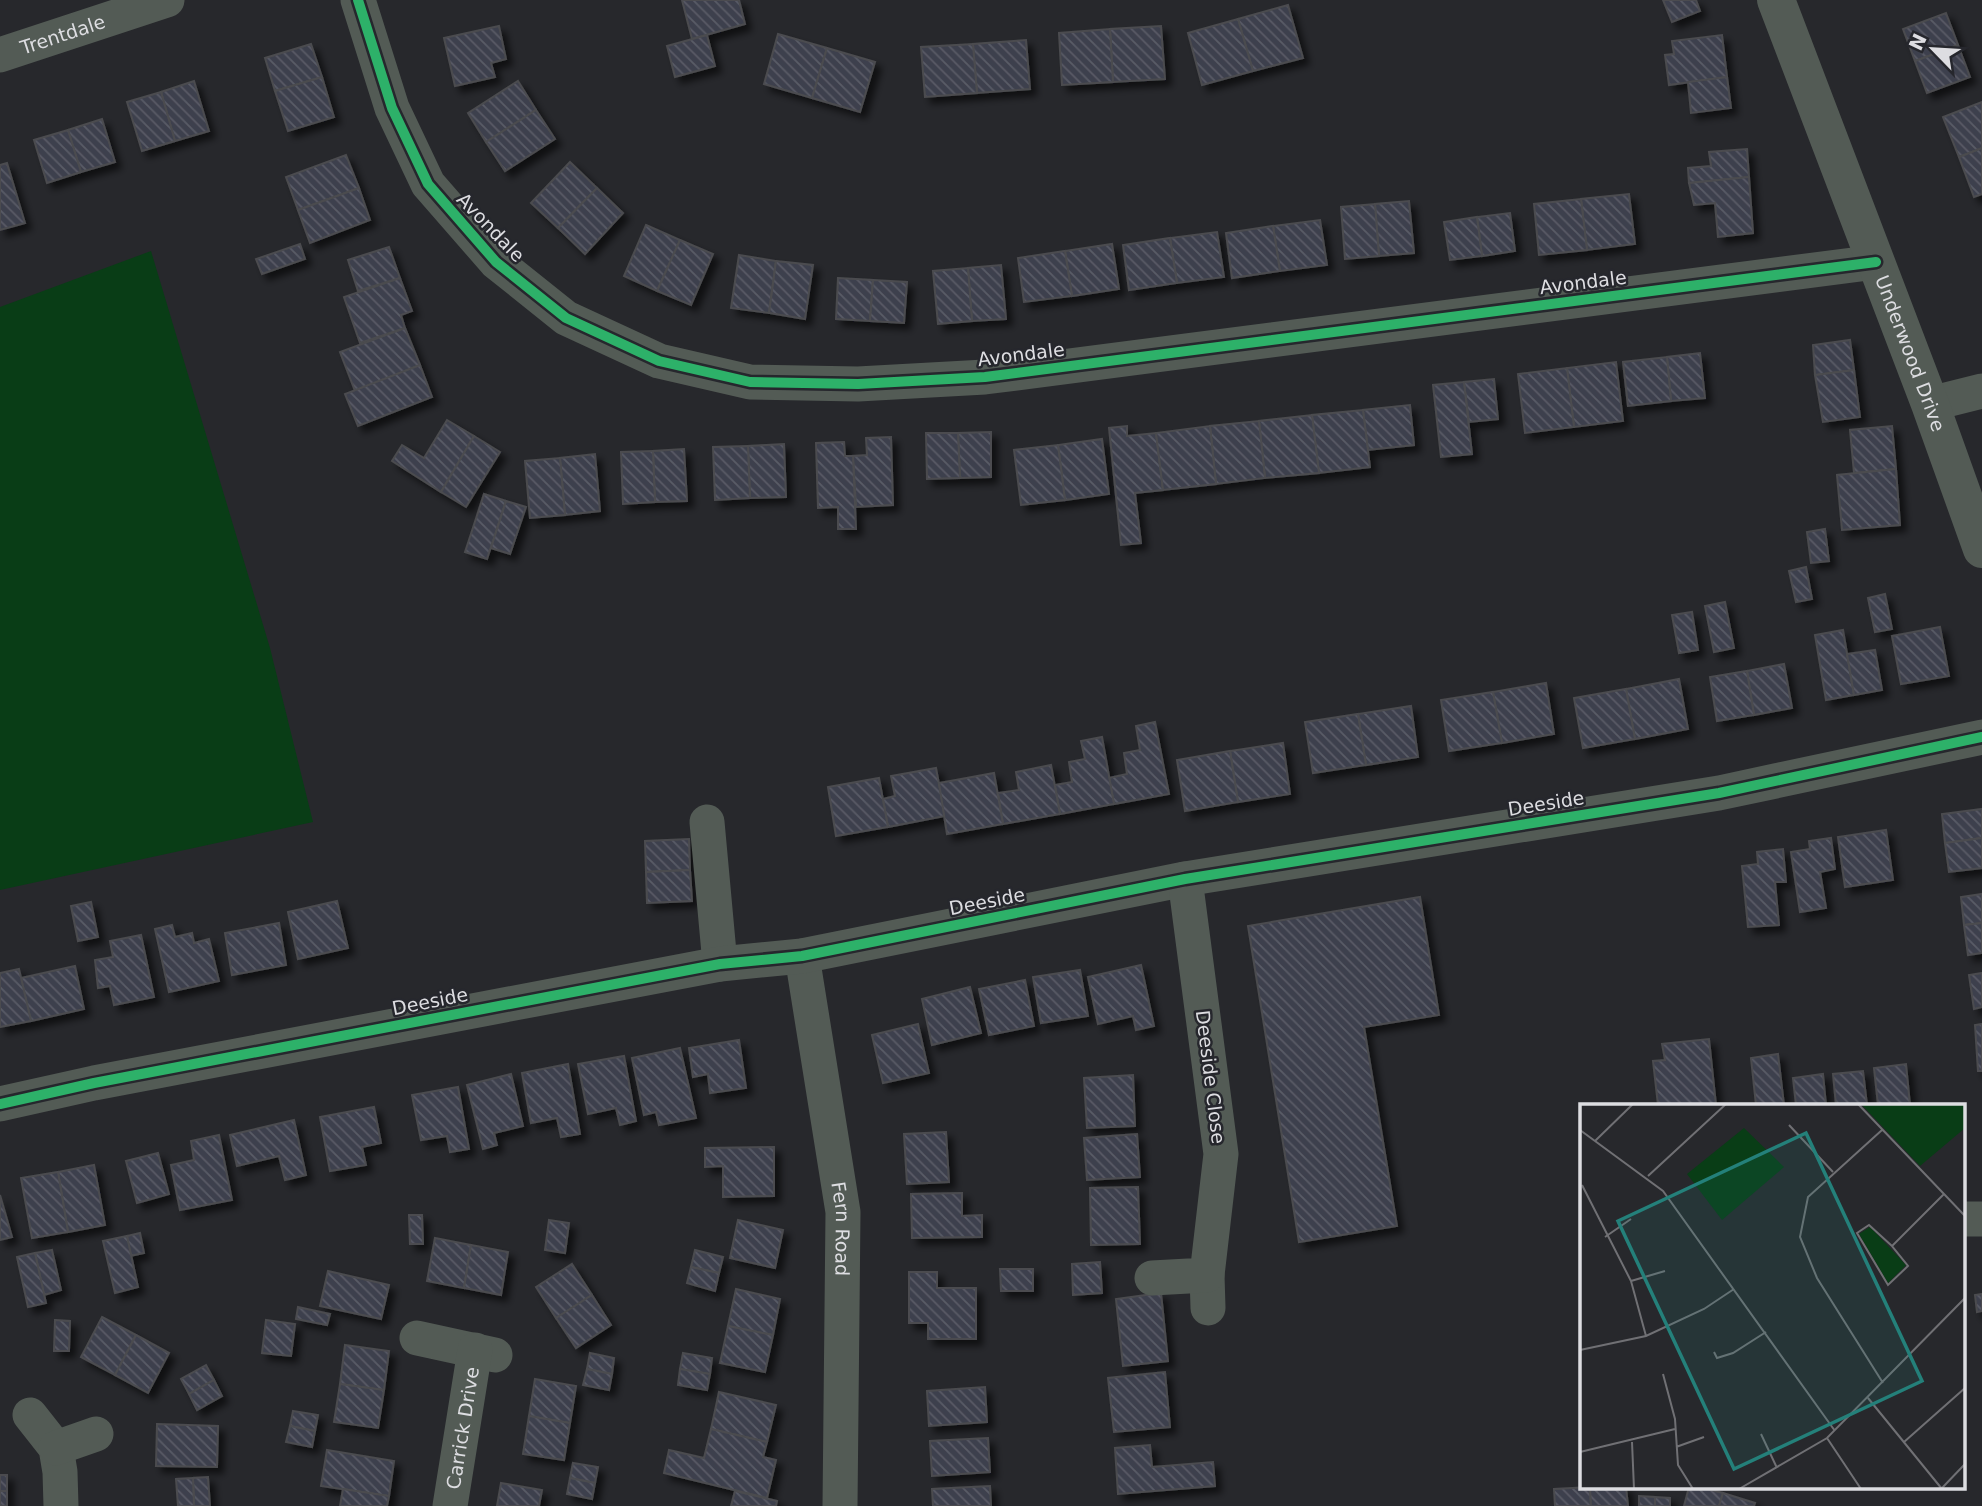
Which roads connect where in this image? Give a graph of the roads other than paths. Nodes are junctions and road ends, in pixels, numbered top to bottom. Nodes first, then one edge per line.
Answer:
1 (167, 0) edge
2 (358, 0) edge
3 (1776, 0) edge
4 (0, 55) edge
5 (1876, 262) junction
6 (1982, 391) edge
7 (1930, 404) junction
8 (1982, 549) edge
9 (1982, 737) edge
10 (707, 822) dead end
11 (1185, 879) junction
12 (802, 957) junction
13 (720, 964) junction
14 (0, 1104) edge
15 (1152, 1278) dead end
16 (417, 1338) dead end
17 (30, 1415) dead end
18 (96, 1434) dead end
19 (56, 1448) junction
20 (61, 1506) edge
21 (450, 1506) edge
22 (840, 1506) edge

1 - 4 street, Trentdale
2 - 5 street, Avondale
3 - 5 street, Underwood Drive
5 - 7 street, Underwood Drive
6 - 7 street
7 - 8 street, Underwood Drive
9 - 11 street, Deeside
10 - 13 street
11 - 12 street, Deeside
11 - 15 street, Deeside Close
12 - 13 street, Deeside
12 - 22 street, Fern Road
13 - 14 street, Deeside
16 - 21 street, Carrick Drive
17 - 19 street
18 - 19 street
19 - 20 street

